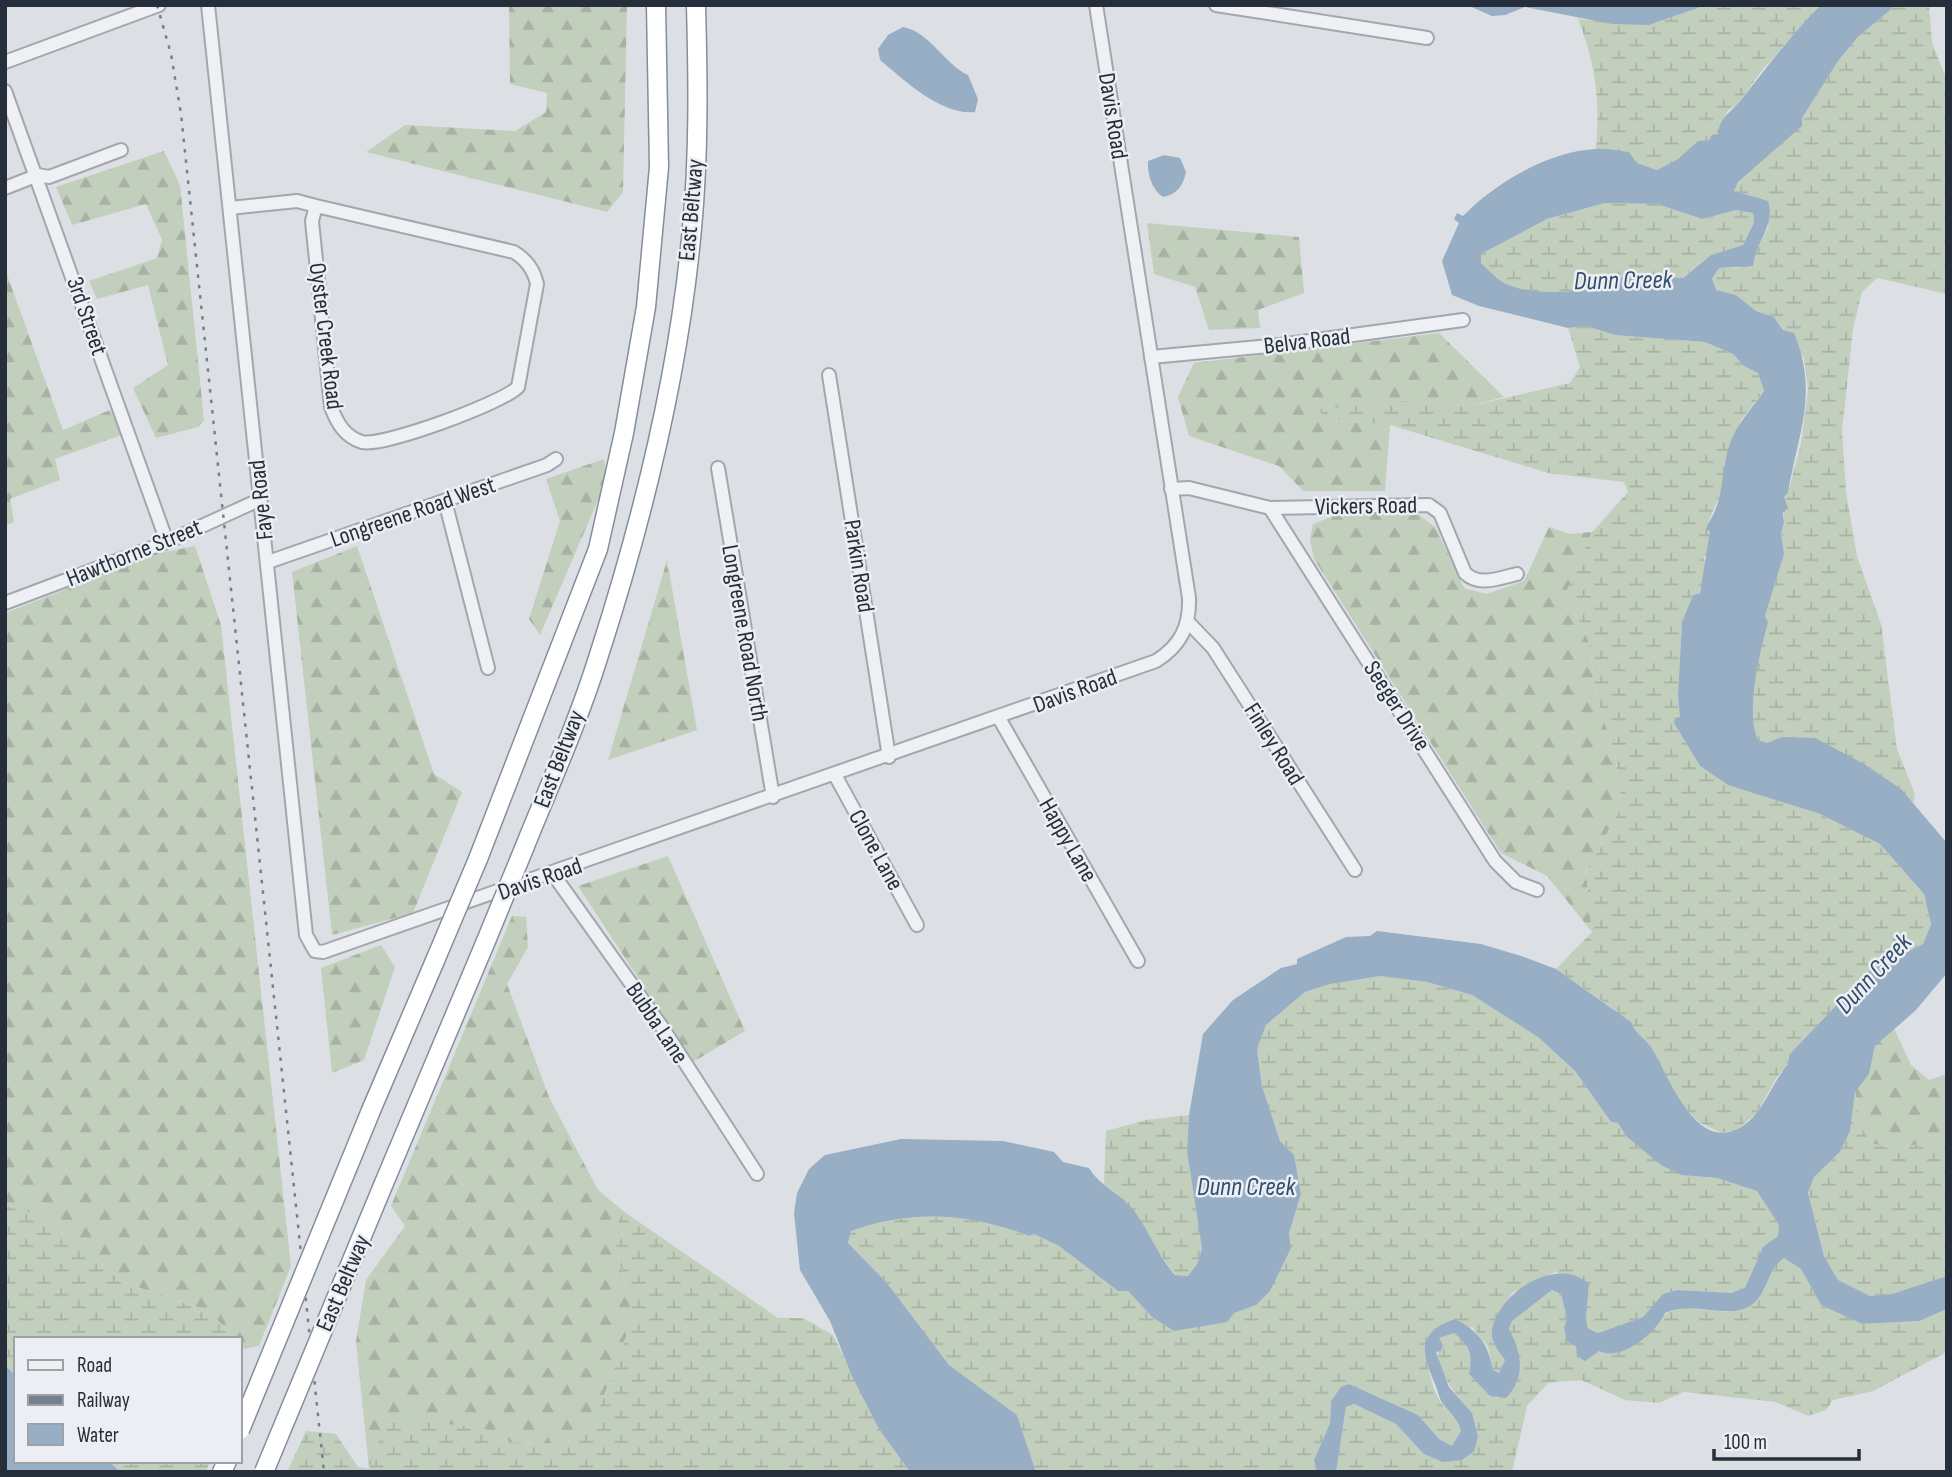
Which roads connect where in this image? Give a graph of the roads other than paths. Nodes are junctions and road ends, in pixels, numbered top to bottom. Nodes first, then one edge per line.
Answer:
1 (159, 5) edge
2 (208, 5) edge
3 (656, 5) edge
4 (696, 5) edge
5 (1096, 5) edge
6 (1216, 5) edge
7 (1427, 38) dead end
8 (5, 62) edge
9 (5, 91) edge
10 (121, 150) dead end
11 (38, 175) junction
12 (5, 188) edge
13 (317, 206) junction
14 (230, 208) junction
15 (1463, 320) dead end
16 (1151, 357) junction
17 (829, 375) dead end
18 (556, 459) dead end
19 (718, 468) dead end
20 (1171, 489) junction
21 (261, 499) junction
22 (445, 501) junction
23 (1270, 508) junction
24 (167, 542) junction
25 (268, 562) junction
26 (1517, 574) dead end
27 (5, 603) edge
28 (1188, 622) junction
29 (488, 668) dead end
30 (999, 718) junction
31 (889, 757) junction
32 (835, 775) junction
33 (773, 797) junction
34 (1355, 870) dead end
35 (553, 874) junction
36 (1537, 890) dead end
37 (917, 925) dead end
38 (355, 943) joint
39 (1138, 961) dead end
40 (757, 1174) dead end
41 (242, 1425) edge
42 (264, 1472) edge

1 - 8 street
2 - 14 street, Faye Road
3 - 41 highway, East Beltway, bridge
4 - 42 highway, East Beltway, bridge
5 - 16 street, Davis Road
6 - 7 street
9 - 11 street, 3rd Street
10 - 11 street
11 - 12 street
11 - 24 street, 3rd Street
13 - 13 street, Oyster Creek Road
13 - 14 street, Oyster Creek Road
14 - 21 street, Faye Road
15 - 16 street, Belva Road
16 - 20 street, Davis Road
17 - 31 street, Parkin Road
18 - 22 street, Longreene Road West
19 - 33 street, Longreene Road North
20 - 23 street, Vickers Road
20 - 28 street, Davis Road
21 - 24 street, Hawthorne Street
21 - 25 street, Faye Road
22 - 25 street, Longreene Road West
22 - 29 street
23 - 26 street, Vickers Road
23 - 36 street, Seeger Drive
24 - 27 street, Hawthorne Street
25 - 38 street, Faye Road
28 - 30 street, Davis Road
28 - 34 street, Finley Road
30 - 31 street, Davis Road
30 - 39 street, Happy Lane
31 - 32 street, Davis Road
32 - 33 street, Davis Road
32 - 37 street, Clone Lane
33 - 35 street, Davis Road
35 - 38 street, Davis Road
35 - 40 street, Bubba Lane

